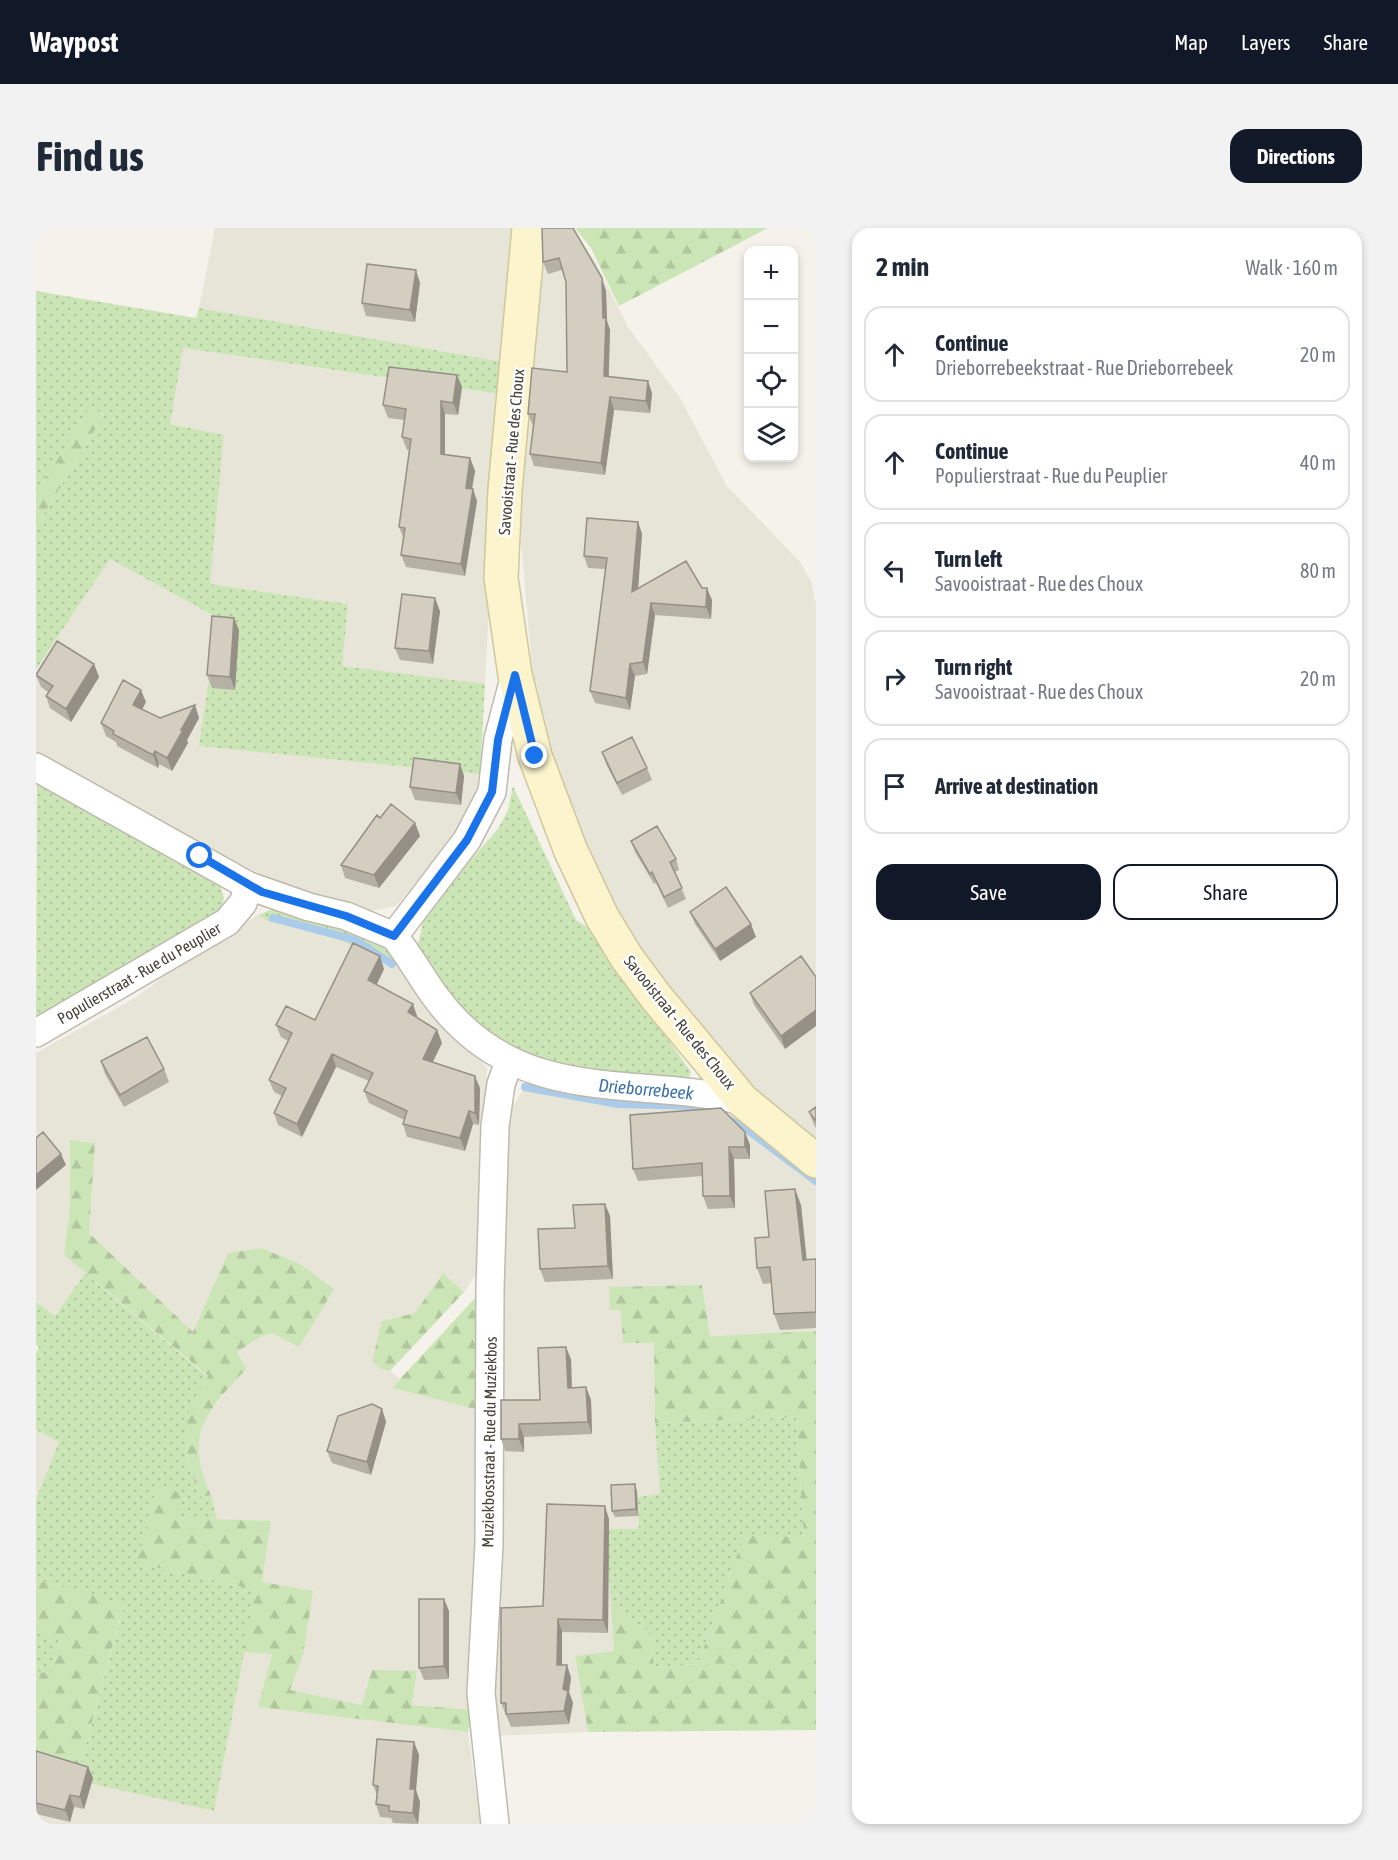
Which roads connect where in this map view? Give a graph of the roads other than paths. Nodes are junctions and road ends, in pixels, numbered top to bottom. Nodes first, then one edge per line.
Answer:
1 (529, 228) edge
2 (515, 675) junction
3 (36, 766) edge
4 (249, 886) junction
5 (394, 936) junction
6 (36, 1033) edge
7 (509, 1062) junction
8 (743, 1101) junction
9 (816, 1161) edge
10 (495, 1824) edge

1 - 2 main road, Savooistraat - Rue des Choux
2 - 5 street, Savooistraat - Rue des Choux
2 - 8 main road, Savooistraat - Rue des Choux
3 - 4 street
4 - 5 street
4 - 6 street, Populierstraat - Rue du Peuplier
5 - 7 street, Savooistraat - Rue des Choux
7 - 8 street, Savooistraat - Rue des Choux
7 - 10 street, Muziekbosstraat - Rue du Muziekbos
8 - 9 main road, Savooistraat - Rue des Choux

